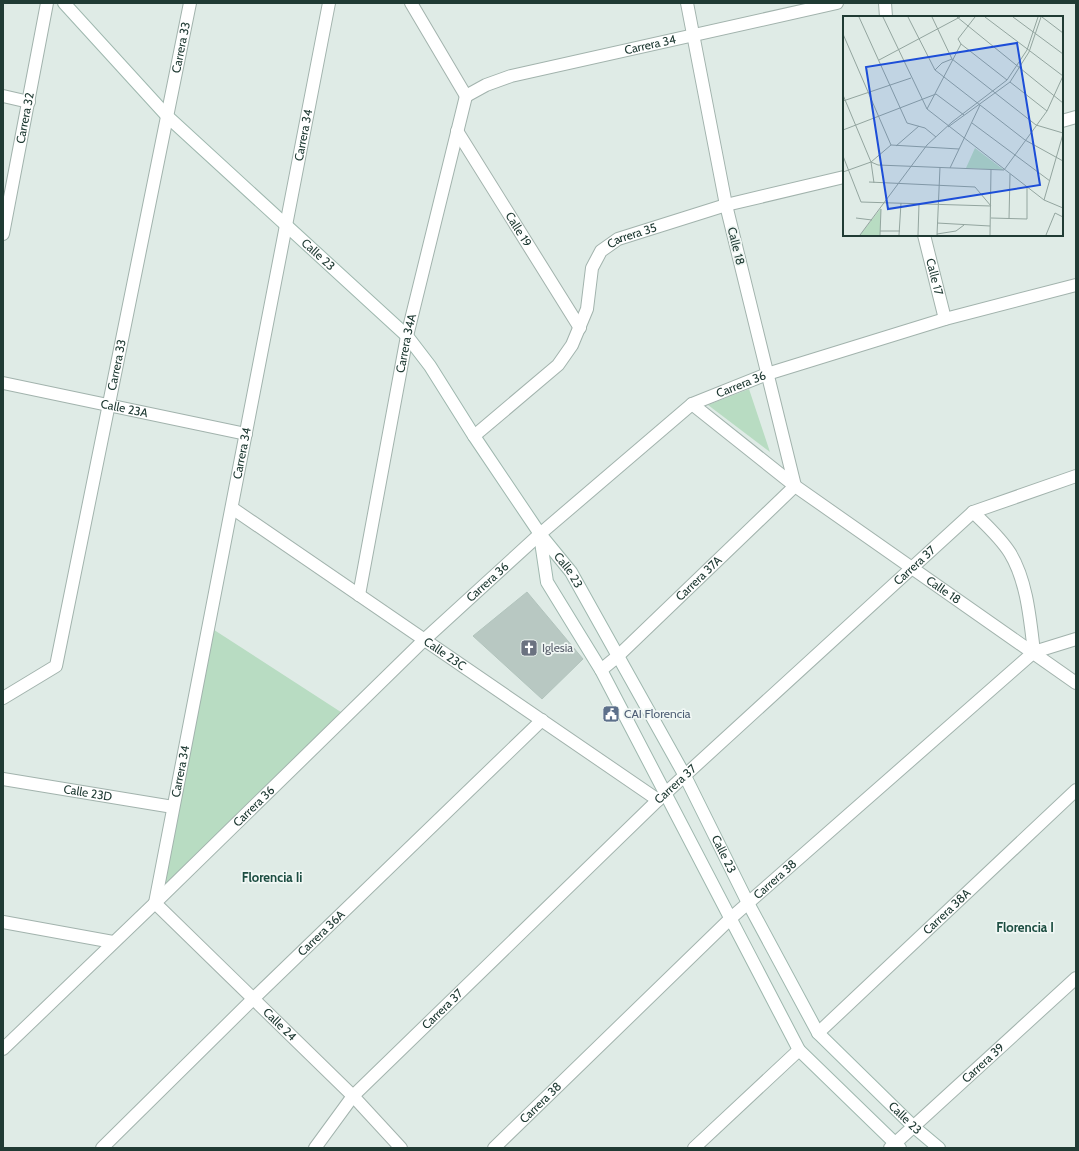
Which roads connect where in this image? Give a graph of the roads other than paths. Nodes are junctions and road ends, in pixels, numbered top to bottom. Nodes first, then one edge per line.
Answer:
1 (47, 3) edge
2 (64, 3) edge
3 (190, 3) edge
4 (329, 3) edge
5 (411, 3) edge
6 (688, 3) edge
7 (837, 3) edge
8 (885, 3) edge
9 (886, 16) edge
10 (694, 35) junction
11 (3, 96) edge
12 (466, 96) junction
13 (29, 102) junction
14 (168, 117) junction
15 (1076, 117) edge
16 (1063, 121) edge
17 (457, 130) junction
18 (843, 177) edge
19 (726, 205) junction
20 (285, 224) junction
21 (3, 234) edge
22 (924, 236) edge
23 (1076, 285) edge
24 (945, 319) junction
25 (580, 328) junction
26 (407, 336) junction
27 (767, 374) junction
28 (3, 383) edge
29 (692, 404) junction
30 (110, 405) junction
31 (246, 434) junction
32 (474, 436) junction
33 (1076, 476) edge
34 (796, 486) junction
35 (232, 508) junction
36 (973, 512) junction
37 (540, 534) junction
38 (912, 567) junction
39 (359, 595) junction
40 (1076, 639) edge
41 (424, 640) junction
42 (1034, 652) junction
43 (618, 656) junction
44 (601, 670) junction
45 (1076, 683) edge
46 (3, 698) edge
47 (542, 720) junction
48 (685, 776) junction
49 (3, 779) edge
50 (1076, 790) edge
51 (663, 797) junction
52 (173, 807) junction
53 (155, 903) junction
54 (748, 903) junction
55 (731, 918) junction
56 (3, 922) edge
57 (113, 942) junction
58 (1076, 978) edge
59 (253, 999) junction
60 (818, 1034) junction
61 (3, 1049) edge
62 (799, 1050) junction
63 (353, 1096) junction
64 (914, 1126) junction
65 (895, 1147) edge
66 (102, 1148) edge
67 (315, 1148) edge
68 (401, 1148) edge
69 (494, 1148) edge
70 (694, 1148) edge
71 (939, 1148) edge

1 - 13 street, Carrera 32
2 - 14 street, Calle 23
3 - 14 street, Carrera 33
4 - 20 street, Carrera 34
5 - 12 street
6 - 10 street, Calle 18
7 - 10 street, Carrera 34
8 - 9 street
10 - 12 street, Carrera 34
10 - 19 street, Calle 18
11 - 13 street
12 - 17 street, Carrera 34A
13 - 21 street, Carrera 32
14 - 20 street, Calle 23
14 - 30 street, Carrera 33
15 - 16 street
17 - 25 street, Calle 19
17 - 26 street, Carrera 34A
18 - 19 street, Carrera 35
19 - 25 street, Carrera 35
19 - 27 street, Calle 18
20 - 26 street, Calle 23
20 - 31 street, Carrera 34
22 - 24 street, Calle 17
23 - 24 street, Carrera 36
24 - 27 street, Carrera 36
25 - 32 street, Carrera 35
26 - 32 street, Calle 23
26 - 39 street, Carrera 34A
27 - 29 street, Carrera 36
27 - 34 street, Calle 18
28 - 30 street, Calle 23A
29 - 34 street, Calle 18
29 - 37 street, Carrera 36
30 - 31 street, Calle 23A
30 - 46 street, Carrera 33
31 - 35 street, Carrera 34
32 - 37 street, Calle 23
33 - 36 street, Carrera 37
34 - 38 street, Calle 18
34 - 43 street, Carrera 37A
35 - 39 street, Calle 23C
35 - 52 street, Carrera 34
36 - 38 street, Carrera 37
36 - 42 street
37 - 41 street, Carrera 36
37 - 43 street, Calle 23
37 - 44 street, Calle 23
38 - 42 street, Calle 18
38 - 48 street, Carrera 37
39 - 41 street, Calle 23C
40 - 42 street, Carrera 38
41 - 47 street, Calle 23C
41 - 53 street, Carrera 36
42 - 45 street, Calle 18
42 - 54 street, Carrera 38
43 - 44 street, Carrera 37A
43 - 48 street, Calle 23
44 - 51 street, Calle 23
47 - 51 street, Calle 23C
47 - 59 street, Carrera 36A
48 - 51 street, Carrera 37
48 - 54 street, Calle 23
49 - 52 street, Calle 23D
50 - 60 street, Carrera 38A
51 - 55 street, Calle 23
51 - 63 street, Carrera 37
52 - 53 street, Carrera 34
53 - 57 street, Carrera 36
53 - 59 street, Calle 24
54 - 55 street, Carrera 38
54 - 60 street, Calle 23
55 - 62 street, Calle 23
55 - 69 street, Carrera 38
56 - 57 street
57 - 61 street, Carrera 36
58 - 64 street, Carrera 39
59 - 63 street, Calle 24
59 - 66 street, Carrera 36A
60 - 64 street, Calle 23
62 - 65 street, Calle 23
62 - 70 street
63 - 67 street, Carrera 37
63 - 68 street, Calle 24
64 - 65 street, Carrera 39
64 - 71 street, Calle 23

